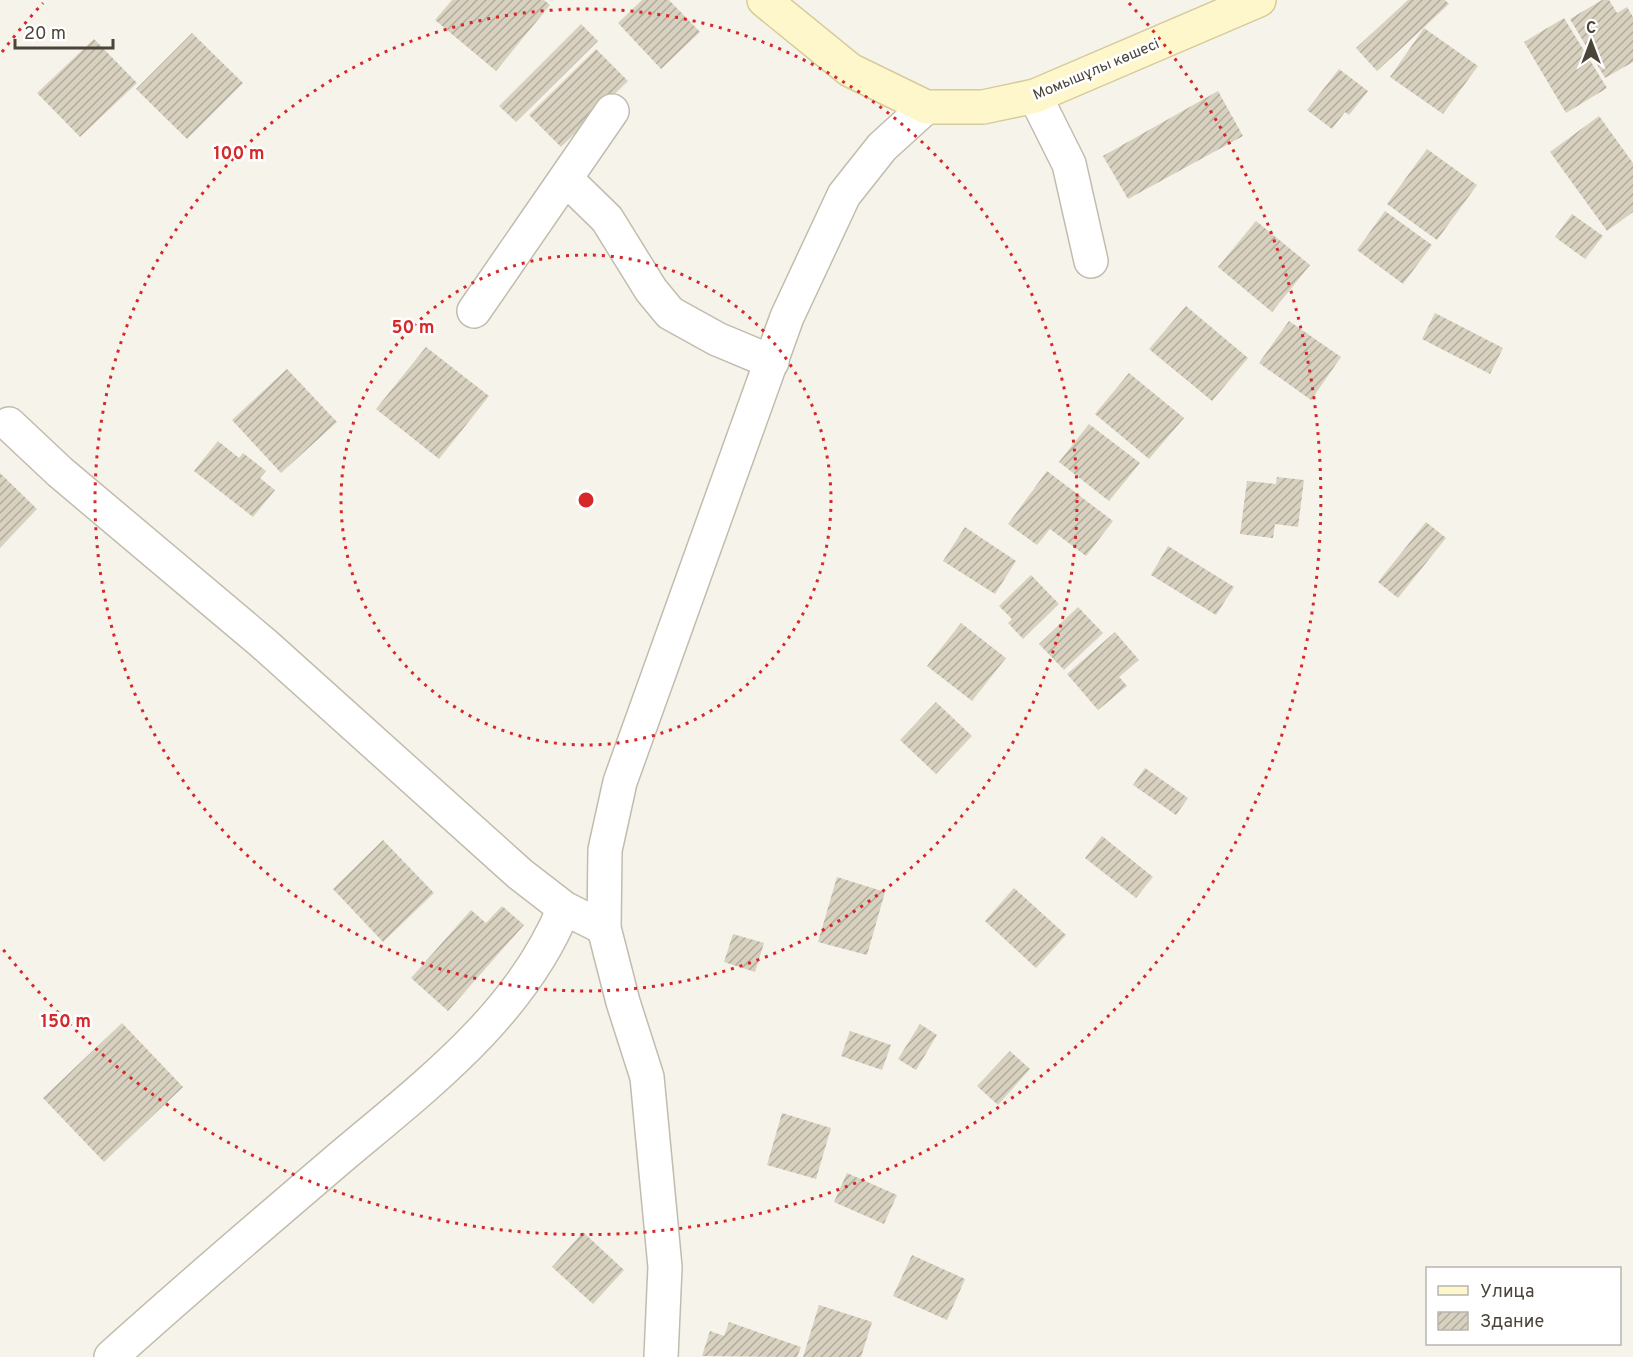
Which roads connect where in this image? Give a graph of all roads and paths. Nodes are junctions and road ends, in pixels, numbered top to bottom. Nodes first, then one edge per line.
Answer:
1 (764, 0) edge
2 (1259, 0) edge
3 (1035, 96) junction
4 (926, 107) junction
5 (612, 111) dead end
6 (566, 179) junction
7 (1091, 261) dead end
8 (474, 311) dead end
9 (772, 362) junction
10 (9, 424) dead end
11 (564, 909) junction
12 (604, 928) junction
13 (111, 1357) edge
14 (661, 1357) edge

1 - 4 main road
2 - 3 main road, Момышұлы көшесі
3 - 4 main road, Момышұлы көшесі
3 - 7 street
4 - 9 street
5 - 6 street
6 - 8 street
6 - 9 street
9 - 12 street
10 - 11 street
11 - 12 street
11 - 13 street
12 - 14 street

